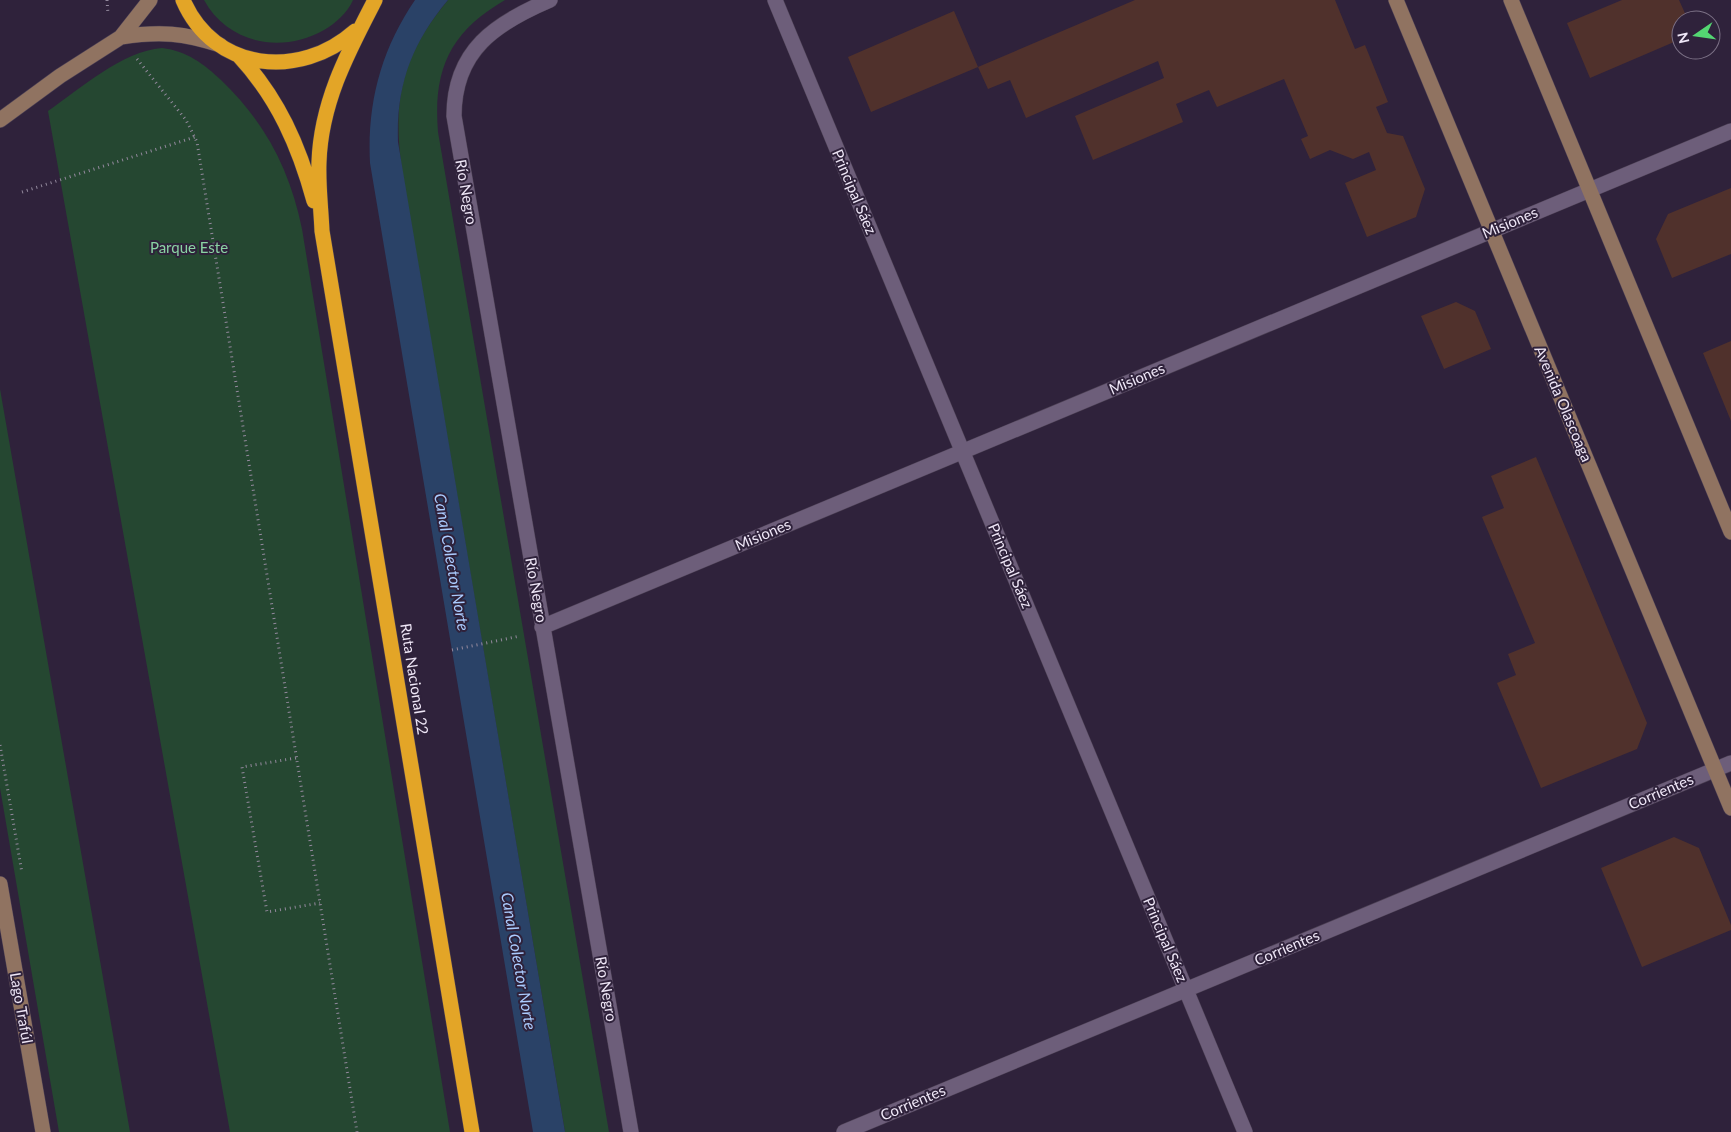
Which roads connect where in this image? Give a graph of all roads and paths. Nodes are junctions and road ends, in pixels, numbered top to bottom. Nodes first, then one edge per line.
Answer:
1 (108, 0) edge
2 (150, 0) edge
3 (183, 0) edge
4 (376, 0) edge
5 (550, 0) edge
6 (775, 0) edge
7 (1396, 0) edge
8 (1511, 0) edge
9 (367, 17) junction
10 (110, 19) dead end
11 (122, 37) junction
12 (221, 46) junction
13 (237, 54) junction
14 (134, 55) dead end
15 (0, 120) edge
16 (1731, 131) edge
17 (195, 137) junction
18 (1590, 190) junction
19 (22, 192) dead end
20 (322, 231) junction
21 (1492, 231) junction
22 (962, 452) junction
23 (1731, 532) edge
24 (542, 627) junction
25 (452, 650) dead end
26 (296, 758) junction
27 (1731, 763) edge
28 (1715, 770) junction
29 (1731, 808) edge
30 (0, 884) edge
31 (320, 903) junction
32 (1186, 990) junction
33 (461, 1066) junction
34 (43, 1132) edge
35 (357, 1132) edge
36 (464, 1132) edge
37 (472, 1132) edge
38 (630, 1132) edge
39 (844, 1132) edge
40 (1245, 1132) edge

1 - 10 path
2 - 11 main road
3 - 12 highway, Ruta Nacional 22
4 - 9 highway, Ruta Nacional 22
5 - 24 street, Río Negro
6 - 22 street, Principal Sáez
7 - 21 main road, Avenida Olascoaga
8 - 18 main road
9 - 13 highway, Ruta Nacional 22
9 - 20 highway, Ruta Nacional 22
11 - 12 main road
11 - 15 main road
12 - 13 highway, Ruta Nacional 22
13 - 20 highway, Ruta Nacional 22
14 - 17 path
16 - 18 street, Misiones
17 - 19 path
17 - 26 path
18 - 21 street, Misiones
18 - 23 main road
20 - 33 highway, Ruta Nacional 22
21 - 22 street, Misiones
21 - 28 main road, Avenida Olascoaga
22 - 24 street, Misiones
22 - 32 street, Principal Sáez
24 - 25 path
24 - 38 street, Río Negro
26 - 31 path
26 - 31 path
27 - 28 street, Corrientes
28 - 29 main road, Avenida Olascoaga
28 - 32 street, Corrientes
30 - 34 main road, Lago Trafúl
31 - 35 path
32 - 39 street, Corrientes
32 - 40 street, Principal Sáez
33 - 36 highway
33 - 37 highway, Ruta Nacional 22

